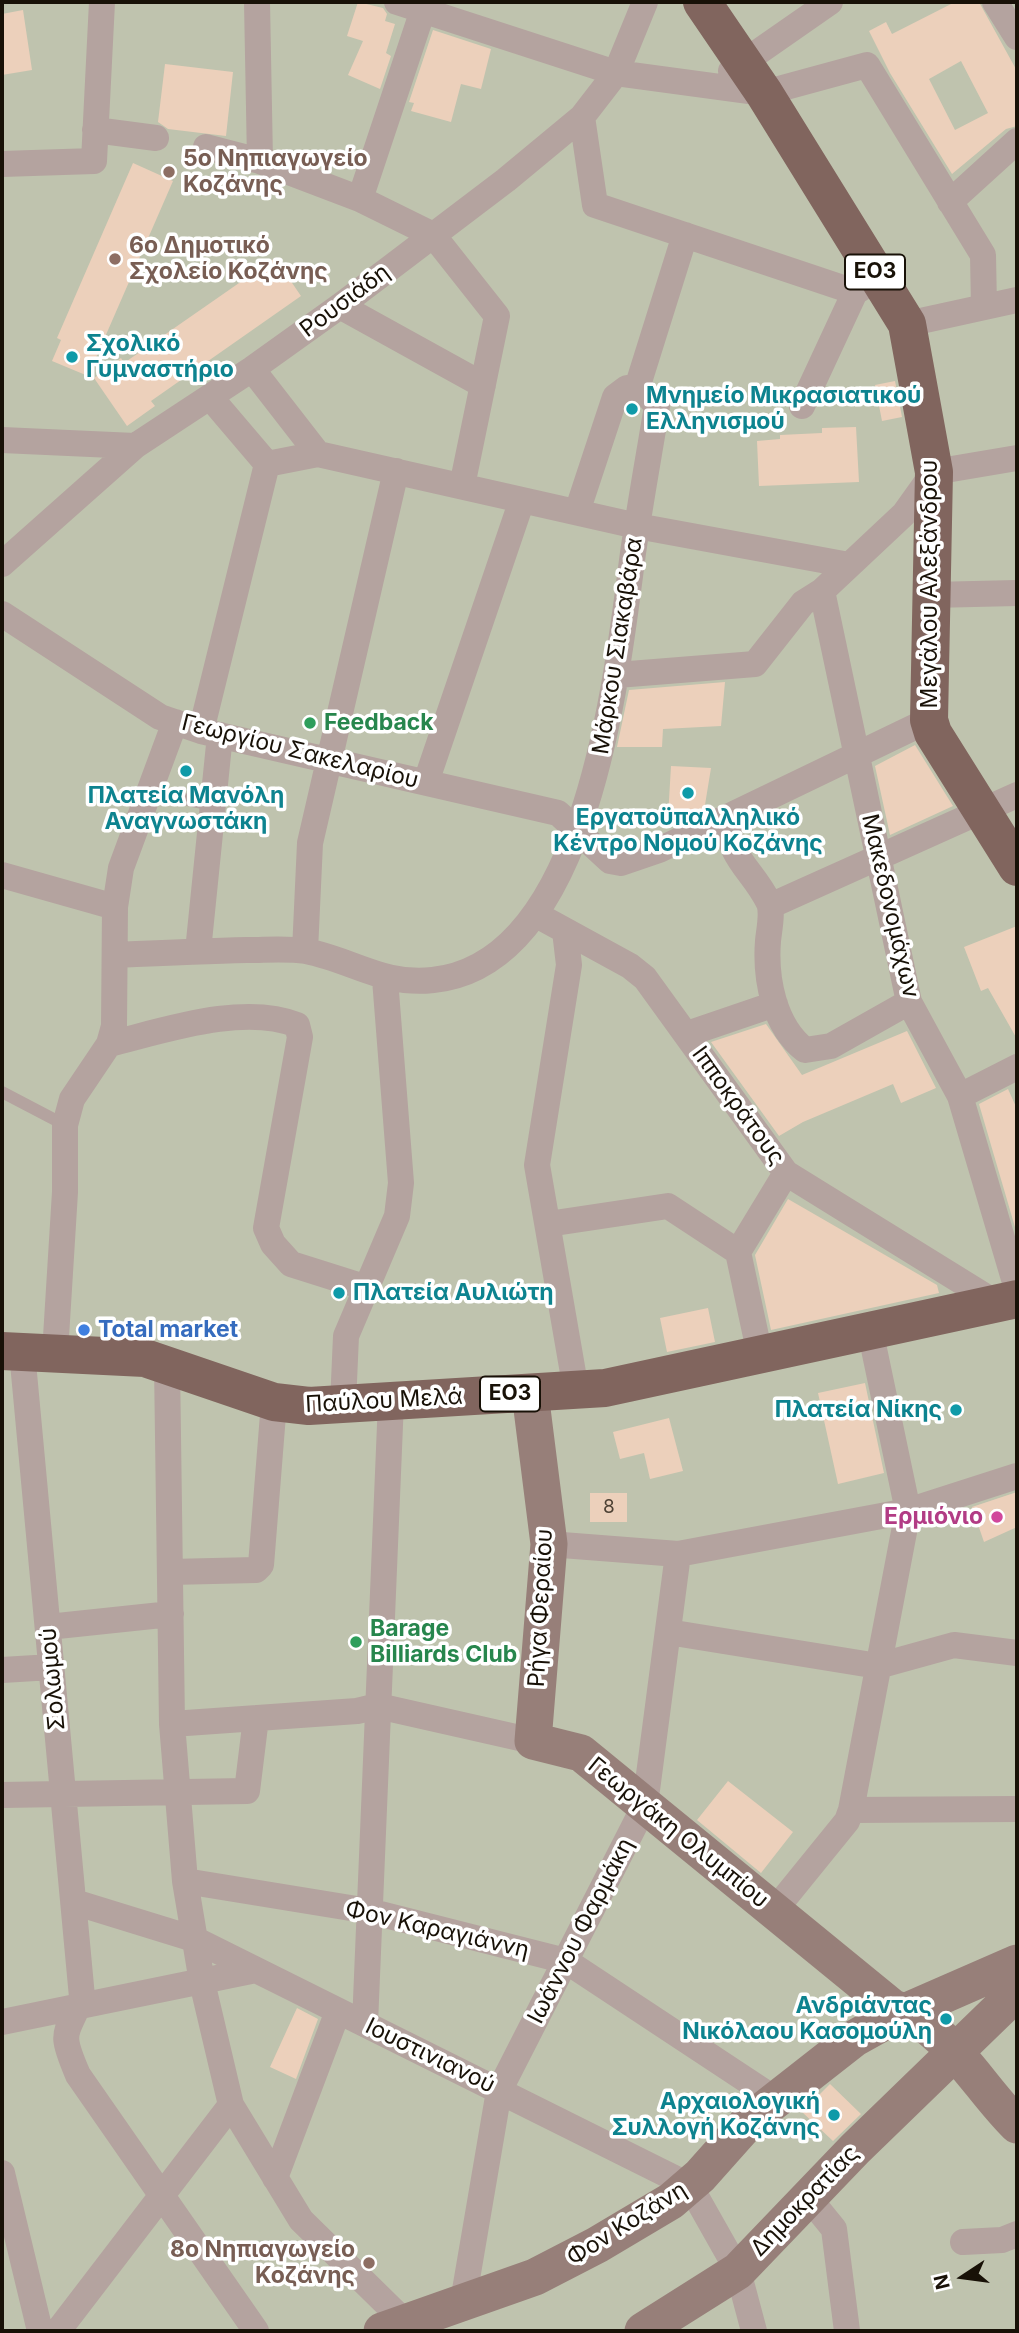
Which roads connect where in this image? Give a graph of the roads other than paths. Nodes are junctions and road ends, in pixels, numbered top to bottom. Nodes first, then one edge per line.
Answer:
1 (102, 2) edge
2 (257, 2) edge
3 (397, 2) edge
4 (645, 2) edge
5 (702, 2) edge
6 (830, 2) edge
7 (995, 2) edge
8 (423, 10) junction
9 (1017, 37) edge
10 (616, 73) junction
11 (754, 77) junction
12 (710, 85) junction
13 (582, 117) junction
14 (95, 130) junction
15 (156, 138) dead end
16 (1017, 142) edge
17 (206, 147) dead end
18 (260, 161) junction
19 (2, 164) edge
20 (360, 200) junction
21 (950, 202) junction
22 (433, 235) junction
23 (685, 235) junction
24 (867, 285) junction
25 (1017, 300) edge
26 (340, 306) junction
27 (984, 307) junction
28 (907, 324) junction
29 (252, 369) junction
30 (483, 385) junction
31 (637, 388) junction
32 (210, 397) junction
33 (802, 406) dead end
34 (2, 440) edge
35 (135, 446) junction
36 (318, 454) junction
37 (1017, 458) edge
38 (267, 464) junction
39 (396, 471) junction
40 (934, 472) junction
41 (462, 486) junction
42 (522, 500) junction
43 (577, 512) junction
44 (637, 526) junction
45 (2, 564) edge
46 (849, 565) junction
47 (822, 592) junction
48 (1017, 593) edge
49 (931, 595) junction
50 (2, 614) edge
51 (617, 675) junction
52 (929, 720) junction
53 (175, 722) junction
54 (211, 734) junction
55 (856, 755) junction
56 (327, 760) junction
57 (426, 782) junction
58 (148, 792) junction
59 (1017, 795) edge
60 (213, 805) junction
61 (981, 811) junction
62 (727, 817) junction
63 (578, 830) junction
64 (878, 858) junction
65 (1017, 867) edge
66 (2, 875) edge
67 (771, 906) junction
68 (115, 907) junction
69 (535, 914) junction
70 (565, 931) junction
71 (198, 951) junction
72 (305, 951) junction
73 (115, 956) junction
74 (385, 978) junction
75 (909, 1002) junction
76 (775, 1004) junction
77 (687, 1034) junction
78 (109, 1044) junction
79 (1017, 1067) edge
80 (2, 1092) edge
81 (960, 1096) junction
82 (65, 1125) junction
83 (786, 1173) junction
84 (548, 1224) junction
85 (738, 1252) junction
86 (367, 1288) junction
87 (1010, 1297) edge
88 (870, 1330) junction
89 (26, 1352) edge
90 (760, 1355) junction
91 (167, 1364) junction
92 (576, 1390) junction
93 (530, 1392) junction
94 (391, 1401) junction
95 (274, 1402) junction
96 (343, 1404) junction
97 (1017, 1476) edge
98 (908, 1511) junction
99 (549, 1544) junction
100 (678, 1555) junction
101 (170, 1572) junction
102 (171, 1614) junction
103 (48, 1627) junction
104 (668, 1632) junction
105 (1017, 1653) edge
106 (878, 1666) junction
107 (52, 1667) junction
108 (2, 1670) edge
109 (378, 1706) junction
110 (256, 1718) junction
111 (172, 1724) junction
112 (533, 1741) junction
113 (178, 1793) junction
114 (2, 1795) edge
115 (64, 1795) junction
116 (645, 1805) junction
117 (1017, 1809) edge
118 (851, 1810) junction
119 (185, 1881) junction
120 (74, 1902) junction
121 (369, 1911) junction
122 (774, 1911) junction
123 (194, 1939) junction
124 (566, 1961) junction
125 (1017, 1963) edge
126 (256, 1970) junction
127 (202, 1982) junction
128 (1017, 1992) edge
129 (78, 2007) junction
130 (338, 2011) junction
131 (905, 2012) junction
132 (2, 2022) edge
133 (365, 2024) junction
134 (954, 2053) junction
135 (499, 2091) junction
136 (775, 2099) junction
137 (231, 2105) junction
138 (1017, 2125) edge
139 (2, 2174) edge
140 (275, 2178) junction
141 (690, 2186) junction
142 (161, 2196) junction
143 (808, 2197) junction
144 (1017, 2234) edge
145 (963, 2242) dead end
146 (738, 2271) junction
147 (463, 2302) junction
148 (394, 2327) edge
149 (40, 2331) edge
150 (58, 2331) edge
151 (256, 2331) edge
152 (643, 2331) edge
153 (754, 2331) edge
154 (847, 2331) edge

1 - 14 street
2 - 18 street
3 - 8 street
4 - 10 street, Ρουσιάδη
5 - 11 main road, Μεγάλου Αλεξάνδρου / ΕΟ3
6 - 11 street
7 - 9 street
8 - 10 street
8 - 20 street
10 - 12 street
10 - 13 street, Ρουσιάδη
11 - 12 street
11 - 12 street
11 - 21 street
11 - 24 main road, Μεγάλου Αλεξάνδρου / ΕΟ3
13 - 22 street, Ρουσιάδη
13 - 23 street
14 - 15 street
14 - 19 street
16 - 21 street
17 - 18 street
18 - 20 street
20 - 22 street
21 - 27 street
22 - 26 street, Ρουσιάδη
22 - 30 street
23 - 24 street
23 - 31 street
24 - 28 main road, Μεγάλου Αλεξάνδρου / ΕΟ3
24 - 33 street
25 - 27 street
26 - 29 street, Ρουσιάδη
26 - 30 street
27 - 28 street
28 - 40 main road, Μεγάλου Αλεξάνδρου / ΕΟ3
29 - 32 street, Ρουσιάδη
29 - 36 street
30 - 41 street
31 - 43 street
31 - 44 street, Μάρκου Σιακαβάρα
32 - 35 street, Ρουσιάδη
32 - 38 street
34 - 35 street
35 - 45 street, Ρουσιάδη
36 - 38 street
36 - 39 street
37 - 40 street
38 - 54 street
39 - 41 street
39 - 56 street
40 - 46 street
40 - 49 main road, Μεγάλου Αλεξάνδρου / ΕΟ3
41 - 42 street
42 - 43 street
42 - 57 street
43 - 44 street
44 - 46 street
44 - 51 street, Μάρκου Σιακαβάρα
46 - 47 street
47 - 51 street
47 - 55 street, Μακεδονομάχων
48 - 49 street
49 - 52 main road, Μεγάλου Αλεξάνδρου / ΕΟ3
50 - 53 street, Γεωργίου Σακελαρίου
51 - 63 street, Μάρκου Σιακαβάρα
52 - 55 street
52 - 61 main road, Μεγάλου Αλεξάνδρου / ΕΟ3
53 - 54 street, Γεωργίου Σακελαρίου
53 - 58 street
54 - 56 street, Γεωργίου Σακελαρίου
54 - 60 street
55 - 62 street
55 - 64 street, Μακεδονομάχων
56 - 57 street, Γεωργίου Σακελαρίου
56 - 72 street
57 - 63 street, Γεωργίου Σακελαρίου
58 - 60 lane
58 - 68 street
59 - 61 street
60 - 71 street
61 - 64 street
61 - 65 main road, Μεγάλου Αλεξάνδρου / ΕΟ3
62 - 63 street, Γεωργίου Σακελαρίου
62 - 67 street
63 - 69 street, Μάρκου Σιακαβάρα
64 - 67 street
64 - 75 street, Μακεδονομάχων
66 - 68 street
67 - 76 street
68 - 73 street
69 - 70 street, Ιπποκράτους
69 - 74 street, Μάρκου Σιακαβάρα
70 - 77 street, Ιπποκράτους
70 - 84 street
71 - 72 street, Μάρκου Σιακαβάρα
71 - 73 street, Μάρκου Σιακαβάρα
72 - 74 street, Μάρκου Σιακαβάρα
73 - 78 street
74 - 86 street
75 - 76 street
75 - 81 street, Μακεδονομάχων
76 - 77 street
77 - 83 street, Ιπποκράτους
78 - 82 street, Σολωμού
78 - 86 street
79 - 81 street
80 - 82 lane
81 - 87 street, Μακεδονομάχων
82 - 89 street, Σολωμού
83 - 85 street
83 - 87 street, Ιπποκράτους
84 - 85 street
84 - 92 street
85 - 90 street
86 - 96 street
87 - 88 main road, Παύλου Μελά / ΕΟ3
88 - 90 main road, Παύλου Μελά / ΕΟ3
88 - 98 street
89 - 91 main road, Παύλου Μελά / ΕΟ3
89 - 103 street, Σολωμού
90 - 92 main road, Παύλου Μελά / ΕΟ3
91 - 95 main road, Παύλου Μελά / ΕΟ3
91 - 101 street
92 - 93 main road, Παύλου Μελά / ΕΟ3
93 - 94 main road, Παύλου Μελά / ΕΟ3
93 - 99 main road, Ρήγα Φεραίου
94 - 96 main road, Παύλου Μελά / ΕΟ3
94 - 109 street
95 - 96 main road, Παύλου Μελά / ΕΟ3
95 - 101 street
97 - 98 street
98 - 100 street
98 - 106 street
99 - 100 street
99 - 112 main road, Ρήγα Φεραίου
100 - 104 street, Ιωάννου Φαρμάκη
101 - 102 street
102 - 103 street
102 - 111 street
103 - 107 street, Σολωμού
104 - 106 street
104 - 116 street, Ιωάννου Φαρμάκη
105 - 106 street
106 - 118 street
107 - 108 street
107 - 115 street, Σολωμού
109 - 110 street, Γεωργάκη Ολυμπίου
109 - 112 street, Γεωργάκη Ολυμπίου
109 - 121 street
110 - 111 street, Γεωργάκη Ολυμπίου
110 - 113 street
111 - 113 street
112 - 116 main road, Γεωργάκη Ολυμπίου
113 - 115 street
113 - 119 street
114 - 115 street
115 - 120 street, Σολωμού
116 - 122 main road, Γεωργάκη Ολυμπίου
116 - 124 street, Ιωάννου Φαρμάκη
117 - 118 street
118 - 122 street
119 - 121 street, Φον Καραγιάννη
119 - 123 street
120 - 123 street, Ιουστινιανού
120 - 129 street, Σολωμού
121 - 124 street, Φον Καραγιάννη
121 - 133 street
122 - 131 main road, Γεωργάκη Ολυμπίου
123 - 126 street, Ιουστινιανού
123 - 127 street
124 - 135 street, Ιωάννου Φαρμάκη
124 - 136 street, Φον Καραγιάννη
125 - 131 main road, Φον Κοζάνη
126 - 127 street
126 - 130 street, Ιουστινιανού
127 - 129 street
127 - 137 street
128 - 134 main road, Δημοκρατίας
129 - 132 street
129 - 142 street, Σολωμού
130 - 133 street, Ιουστινιανού
130 - 140 street
131 - 134 main road, Γεωργάκη Ολυμπίου
131 - 136 main road, Φον Κοζάνη
133 - 135 street, Ιουστινιανού
134 - 138 main road, Γεωργάκη Ολυμπίου
134 - 143 main road, Δημοκρατίας
135 - 141 street, Ιουστινιανού
135 - 147 street, Ιωάννου Φαρμάκη
136 - 141 main road, Φον Κοζάνη
137 - 140 street
137 - 142 street
139 - 149 street
140 - 148 street
141 - 146 street
141 - 147 main road, Φον Κοζάνη
142 - 150 street
142 - 151 street, Σολωμού
143 - 146 main road, Δημοκρατίας
143 - 154 street
144 - 145 street
146 - 152 main road, Δημοκρατίας
146 - 153 street
147 - 148 main road, Φον Κοζάνη

